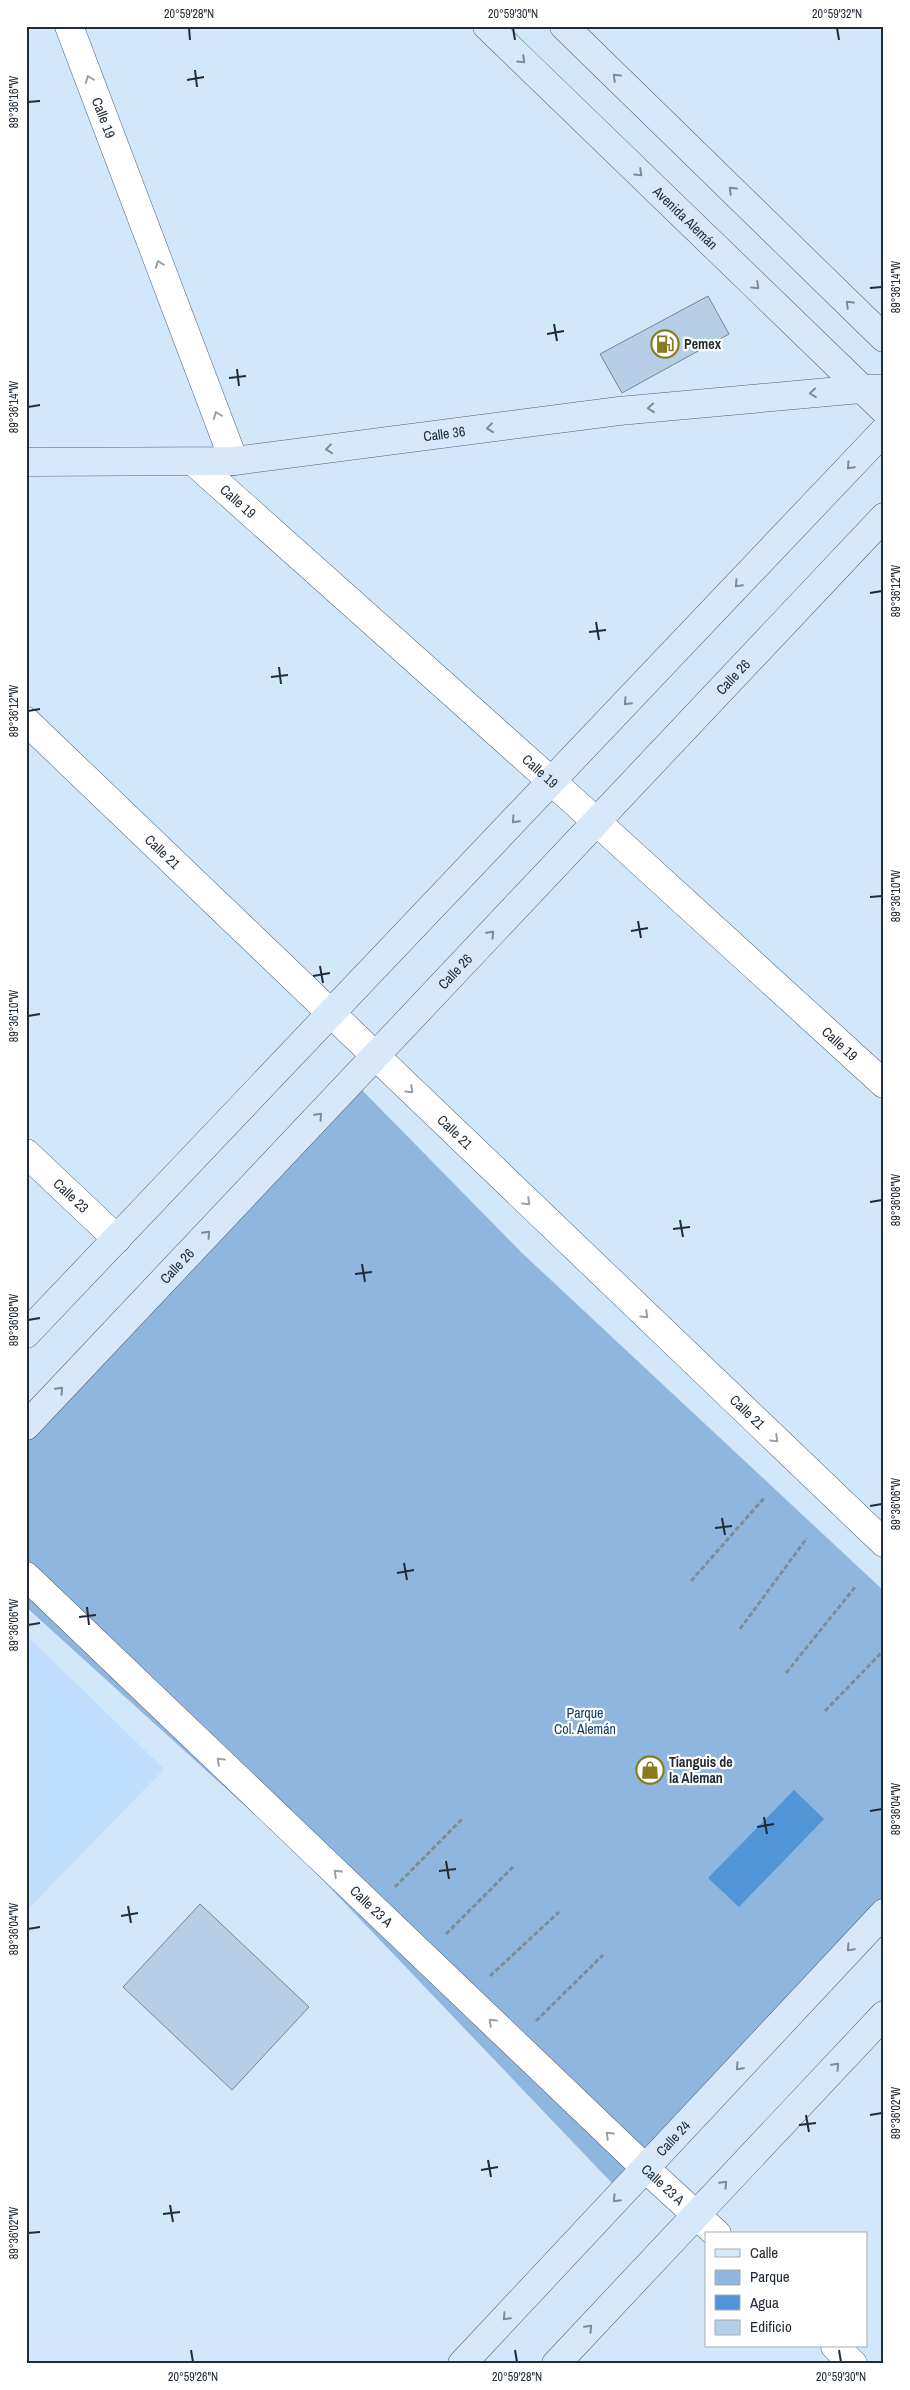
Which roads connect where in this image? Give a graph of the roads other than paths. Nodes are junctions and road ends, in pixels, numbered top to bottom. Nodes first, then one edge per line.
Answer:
1 (69, 26) edge
2 (488, 26) edge
3 (564, 26) edge
4 (585, 36) edge
5 (884, 338) edge
6 (873, 389) edge
7 (884, 410) edge
8 (884, 431) edge
9 (234, 461) junction
10 (26, 462) edge
11 (194, 462) junction
12 (884, 517) edge
13 (26, 721) edge
14 (551, 781) junction
15 (597, 822) junction
16 (331, 1013) junction
17 (375, 1057) junction
18 (884, 1084) edge
19 (26, 1153) edge
20 (117, 1239) junction
21 (26, 1334) edge
22 (26, 1426) edge
23 (884, 1542) edge
24 (26, 1576) edge
25 (884, 1913) edge
26 (884, 2015) edge
27 (645, 2168) junction
28 (696, 2214) junction
29 (714, 2232) edge
30 (837, 2348) edge
31 (462, 2364) edge
32 (556, 2364) edge
33 (853, 2364) edge

9 -> 1 street, Calle 19
2 -> 6 street, Avenida Alemán
3 - 4 street
5 -> 4 street
6 - 7 street, Avenida Alemán
6 -> 9 street, Calle 36
8 -> 14 street
9 - 11 street, Calle 36
10 - 11 street, Calle 36
11 - 14 street, Calle 19
12 - 15 street, Calle 26
13 - 16 street, Calle 21
14 - 15 street, Calle 19
14 -> 16 street
17 -> 15 street, Calle 26
15 - 18 street, Calle 19
16 - 17 street, Calle 21
16 - 20 street
22 -> 17 street, Calle 26
17 -> 23 street, Calle 21
19 - 20 street, Calle 23
20 - 21 street
27 -> 24 street, Calle 23 A
25 -> 27 street, Calle 24
28 -> 26 street
27 - 28 street, Calle 23 A
27 -> 31 street, Calle 24
28 - 29 street, Calle 23 A
32 -> 28 street
30 - 33 street

